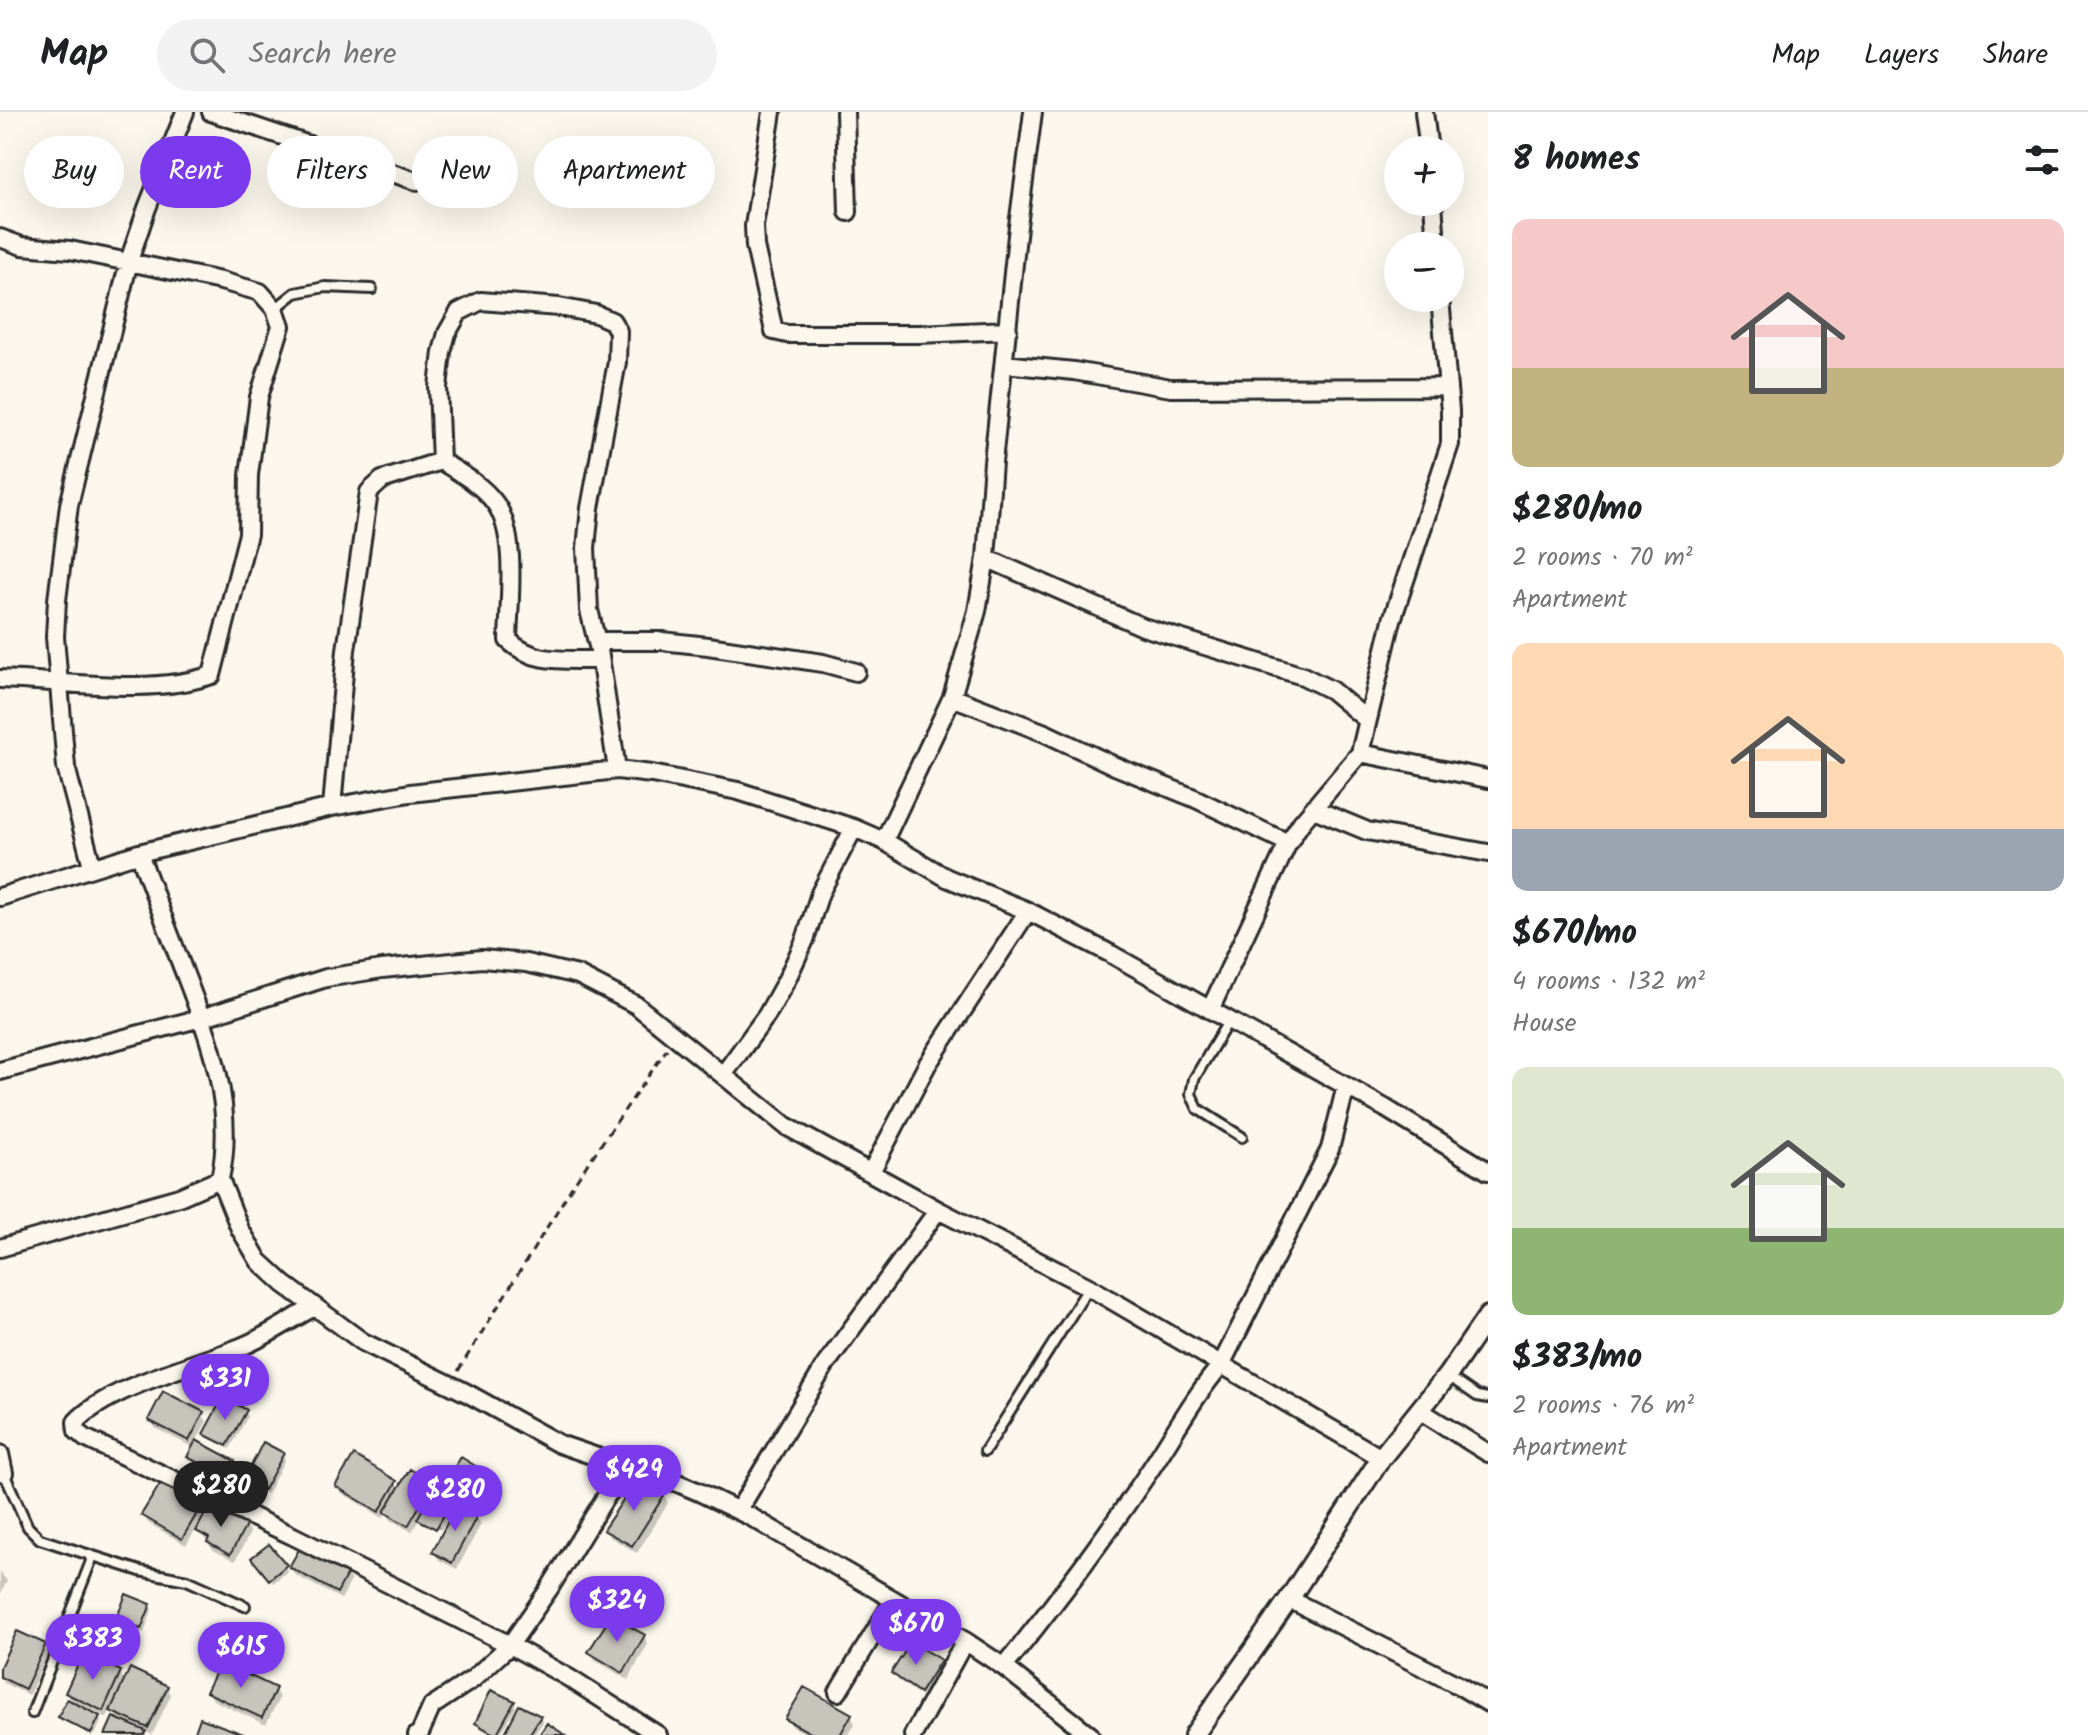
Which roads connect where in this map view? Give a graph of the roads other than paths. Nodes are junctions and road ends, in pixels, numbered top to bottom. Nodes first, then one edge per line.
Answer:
1 (185, 112) edge
2 (211, 112) edge
3 (772, 112) edge
4 (845, 112) edge
5 (1033, 112) edge
6 (1424, 112) edge
7 (1427, 136) edge
8 (412, 180) edge
9 (848, 212) dead end
10 (0, 238) edge
11 (129, 261) junction
12 (372, 289) dead end
13 (275, 309) junction
14 (1441, 312) edge
15 (1008, 330) junction
16 (1004, 364) junction
17 (1447, 387) junction
18 (441, 461) junction
19 (986, 558) junction
20 (597, 641) junction
21 (600, 660) junction
22 (856, 672) dead end
23 (0, 679) edge
24 (61, 681) junction
25 (952, 697) junction
26 (1366, 719) junction
27 (1360, 753) junction
28 (617, 770) junction
29 (1488, 779) edge
30 (332, 807) junction
31 (1314, 809) junction
32 (854, 828) junction
33 (884, 841) junction
34 (1288, 843) junction
35 (139, 853) junction
36 (1488, 853) edge
37 (92, 866) junction
38 (0, 897) edge
39 (1028, 911) junction
40 (1210, 1010) junction
41 (201, 1018) junction
42 (1229, 1020) junction
43 (0, 1071) edge
44 (723, 1075) junction
45 (1346, 1086) junction
46 (1242, 1137) dead end
47 (1488, 1171) edge
48 (871, 1172) junction
49 (220, 1179) junction
50 (938, 1210) junction
51 (0, 1248) edge
52 (1089, 1287) junction
53 (314, 1307) junction
54 (1488, 1316) edge
55 (1221, 1365) junction
56 (1447, 1376) junction
57 (1488, 1398) edge
58 (1419, 1410) junction
59 (985, 1451) dead end
60 (1488, 1453) edge
61 (0, 1454) edge
62 (1381, 1458) junction
63 (633, 1464) junction
64 (4, 1473) joint
65 (738, 1511) junction
66 (93, 1556) junction
67 (1289, 1599) junction
68 (894, 1600) junction
69 (245, 1606) dead end
70 (965, 1641) junction
71 (510, 1645) junction
72 (1004, 1667) junction
73 (838, 1692) dead end
74 (1488, 1703) edge
75 (32, 1713) dead end
76 (420, 1734) edge
77 (658, 1735) edge
78 (913, 1735) edge
79 (1090, 1735) edge
80 (1194, 1735) edge

1 - 11 street
2 - 8 street
3 - 15 street
4 - 9 street
5 - 15 street
6 - 7 street
10 - 11 street
11 - 13 street
11 - 24 street
12 - 13 lane
13 - 24 street
14 - 17 street
15 - 16 street
16 - 17 street
16 - 19 street
17 - 26 street
18 - 20 street
18 - 21 street
18 - 30 street
19 - 25 street
19 - 26 street
20 - 21 street
20 - 22 street
21 - 28 street
23 - 24 street
24 - 37 street
25 - 33 street
25 - 34 street
26 - 27 street
27 - 29 street
27 - 31 street
28 - 30 street
28 - 32 street
30 - 35 street
31 - 34 street
31 - 36 street
32 - 33 street
32 - 44 street
33 - 39 street
34 - 40 street
35 - 37 street
35 - 41 street
37 - 38 street
39 - 40 street
39 - 48 street
40 - 42 street
41 - 43 street
41 - 44 street
41 - 49 street
42 - 45 street
42 - 46 lane
44 - 48 street
45 - 47 street
45 - 55 street
48 - 50 street
49 - 51 street
49 - 53 street
50 - 52 street
50 - 65 street
52 - 55 street
52 - 59 lane
53 - 63 street
53 - 71 street
54 - 56 street
55 - 62 street
55 - 72 street
56 - 57 lane
56 - 58 street
58 - 60 street
58 - 62 street
61 - 64 street
62 - 67 street
63 - 65 street
63 - 71 street
64 - 66 lane
65 - 68 street
66 - 69 lane
66 - 75 lane
67 - 74 street
67 - 80 street
68 - 70 street
68 - 73 street
70 - 72 street
70 - 78 street
71 - 76 street
71 - 77 street
72 - 79 street

